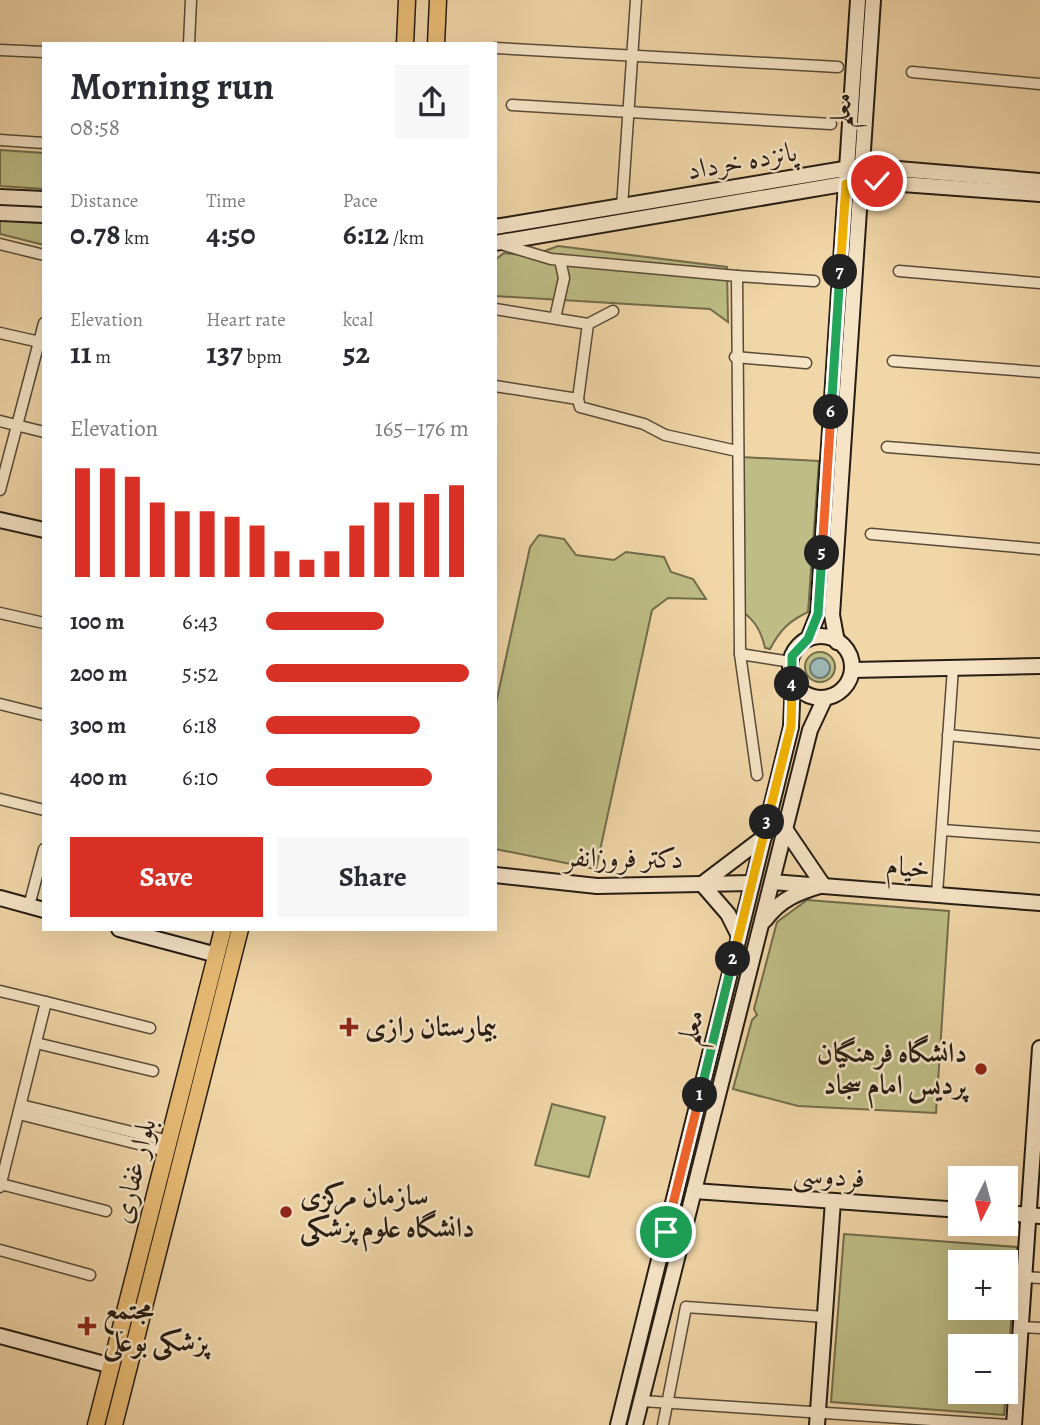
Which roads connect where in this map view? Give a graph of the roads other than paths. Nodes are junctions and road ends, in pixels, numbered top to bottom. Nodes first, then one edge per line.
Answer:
1 (191, 0) edge
2 (407, 0) edge
3 (438, 0) edge
4 (636, 0) edge
5 (858, 0) edge
6 (873, 0) edge
7 (189, 42) edge
8 (405, 42) edge
9 (436, 42) edge
10 (497, 48) edge
11 (0, 50) edge
12 (42, 52) edge
13 (633, 54) junction
14 (838, 67) dead end
15 (912, 72) dead end
16 (1040, 84) edge
17 (512, 105) dead end
18 (629, 110) junction
19 (831, 124) dead end
20 (0, 140) edge
21 (41, 142) edge
22 (854, 174) junction
23 (1040, 181) edge
24 (1040, 194) edge
25 (0, 197) edge
26 (42, 199) edge
27 (622, 207) junction
28 (0, 213) edge
29 (42, 215) edge
30 (497, 227) edge
31 (497, 243) edge
32 (497, 243) edge
33 (0, 244) edge
34 (42, 254) edge
35 (560, 260) junction
36 (899, 271) dead end
37 (737, 276) junction
38 (814, 281) dead end
39 (1040, 283) edge
40 (497, 309) edge
41 (613, 311) dead end
42 (555, 318) junction
43 (588, 324) junction
44 (0, 333) edge
45 (41, 343) edge
46 (736, 356) junction
47 (893, 361) dead end
48 (806, 363) dead end
49 (1040, 372) edge
50 (497, 386) edge
51 (578, 399) junction
52 (0, 421) edge
53 (17, 425) junction
54 (42, 431) edge
55 (887, 447) dead end
56 (737, 451) junction
57 (1040, 458) edge
58 (0, 490) edge
59 (0, 520) edge
60 (42, 530) edge
61 (871, 534) dead end
62 (1040, 549) edge
63 (0, 612) edge
64 (42, 623) edge
65 (808, 639) junction
66 (837, 642) junction
67 (740, 654) junction
68 (791, 662) junction
69 (1040, 666) edge
70 (953, 668) junction
71 (852, 670) junction
72 (793, 680) junction
73 (825, 698) junction
74 (0, 704) edge
75 (42, 714) edge
76 (948, 735) junction
77 (1040, 744) edge
78 (757, 775) dead end
79 (0, 799) edge
80 (42, 810) edge
81 (785, 829) junction
82 (942, 830) junction
83 (764, 837) junction
84 (1040, 837) edge
85 (42, 866) edge
86 (497, 875) edge
87 (772, 882) junction
88 (752, 883) junction
89 (702, 884) junction
90 (823, 885) junction
91 (937, 894) junction
92 (0, 898) edge
93 (1040, 902) edge
94 (37, 908) edge
95 (760, 926) junction
96 (127, 931) edge
97 (223, 931) edge
98 (239, 931) edge
99 (739, 936) junction
100 (217, 955) junction
101 (0, 991) edge
102 (46, 1002) junction
103 (150, 1028) dead end
104 (36, 1043) junction
105 (1040, 1048) edge
106 (1040, 1055) edge
107 (153, 1071) dead end
108 (20, 1110) junction
109 (168, 1146) junction
110 (1037, 1149) edge
111 (5, 1150) edge
112 (0, 1186) edge
113 (694, 1191) junction
114 (833, 1201) junction
115 (948, 1209) edge
116 (106, 1211) dead end
117 (1034, 1215) edge
118 (1033, 1249) edge
119 (0, 1250) edge
120 (90, 1275) dead end
121 (1024, 1277) junction
122 (1040, 1278) edge
123 (825, 1317) junction
124 (1021, 1327) junction
125 (1040, 1328) edge
126 (0, 1336) edge
127 (111, 1366) junction
128 (642, 1401) junction
129 (667, 1402) junction
130 (818, 1419) edge
131 (96, 1425) edge
132 (114, 1425) edge
133 (618, 1425) edge
134 (635, 1425) edge
135 (663, 1425) edge
136 (1008, 1425) edge
137 (1014, 1425) edge

1 - 7 street
2 - 8 main road
3 - 9 main road
4 - 13 street
5 - 22 main road, معلم
6 - 22 main road, معلم
10 - 13 street
11 - 12 street
13 - 14 street
13 - 18 street
15 - 16 street
17 - 18 street
18 - 19 street
18 - 27 street
20 - 21 street
22 - 23 main road, پانزده خرداد
22 - 24 main road, پانزده خرداد
22 - 27 main road, پانزده خرداد
22 - 31 main road, پانزده خرداد
22 - 65 main road, معلم
22 - 66 main road, معلم
25 - 26 main road
27 - 30 main road, پانزده خرداد
28 - 29 main road
32 - 35 street
33 - 34 street
35 - 37 street
35 - 42 street
36 - 39 street
37 - 38 street
37 - 46 street
40 - 42 street
41 - 43 street
42 - 43 street
43 - 51 street
44 - 45 street
45 - 53 street
46 - 48 street
46 - 56 street
47 - 49 street
50 - 51 street
51 - 56 street
52 - 53 street
53 - 54 street
53 - 58 street
55 - 57 street
56 - 67 street
59 - 60 main road
61 - 62 street
63 - 64 street
65 - 66 main road
65 - 68 main road
66 - 71 main road
67 - 68 street
67 - 78 street
68 - 72 main road
69 - 70 main road
70 - 71 main road
70 - 76 street
71 - 73 main road
72 - 73 main road
72 - 83 main road, معلم
73 - 81 main road, معلم
74 - 75 street
76 - 77 street
76 - 82 street
79 - 80 street
81 - 87 main road, معلم
81 - 90 main road
82 - 84 street
82 - 91 street
83 - 88 main road, معلم
83 - 89 main road
85 - 94 street
86 - 89 main road, دکتر فروزانفر
87 - 90 main road, خیام
87 - 95 main road, معلم
88 - 89 main road, دکتر فروزانفر
88 - 99 main road, معلم
89 - 99 main road
90 - 91 main road, خیام
90 - 95 main road
91 - 93 main road, خیام
92 - 94 main road
95 - 113 main road, معلم
96 - 100 main road
97 - 100 main road, بلوار غفاری
98 - 132 main road, بلوار غفاری
99 - 133 main road, معلم
100 - 109 main road, بلوار غفاری
101 - 102 street
102 - 103 street
102 - 104 street
104 - 107 street
104 - 108 street
105 - 106 main road
106 - 110 main road
108 - 109 street
108 - 111 street
109 - 127 main road, بلوار غفاری
110 - 117 main road
111 - 112 street
112 - 116 street
113 - 114 main road, فردوسی
113 - 128 main road, معلم
114 - 115 main road, فردوسی
114 - 123 main road
117 - 118 main road
118 - 121 main road
119 - 120 street
121 - 122 street
121 - 124 main road
123 - 129 street
123 - 130 main road
124 - 125 street
124 - 137 main road
126 - 127 main road
127 - 131 main road, بلوار غفاری
128 - 129 street
128 - 134 main road, معلم
129 - 130 street
129 - 135 street
130 - 136 street

